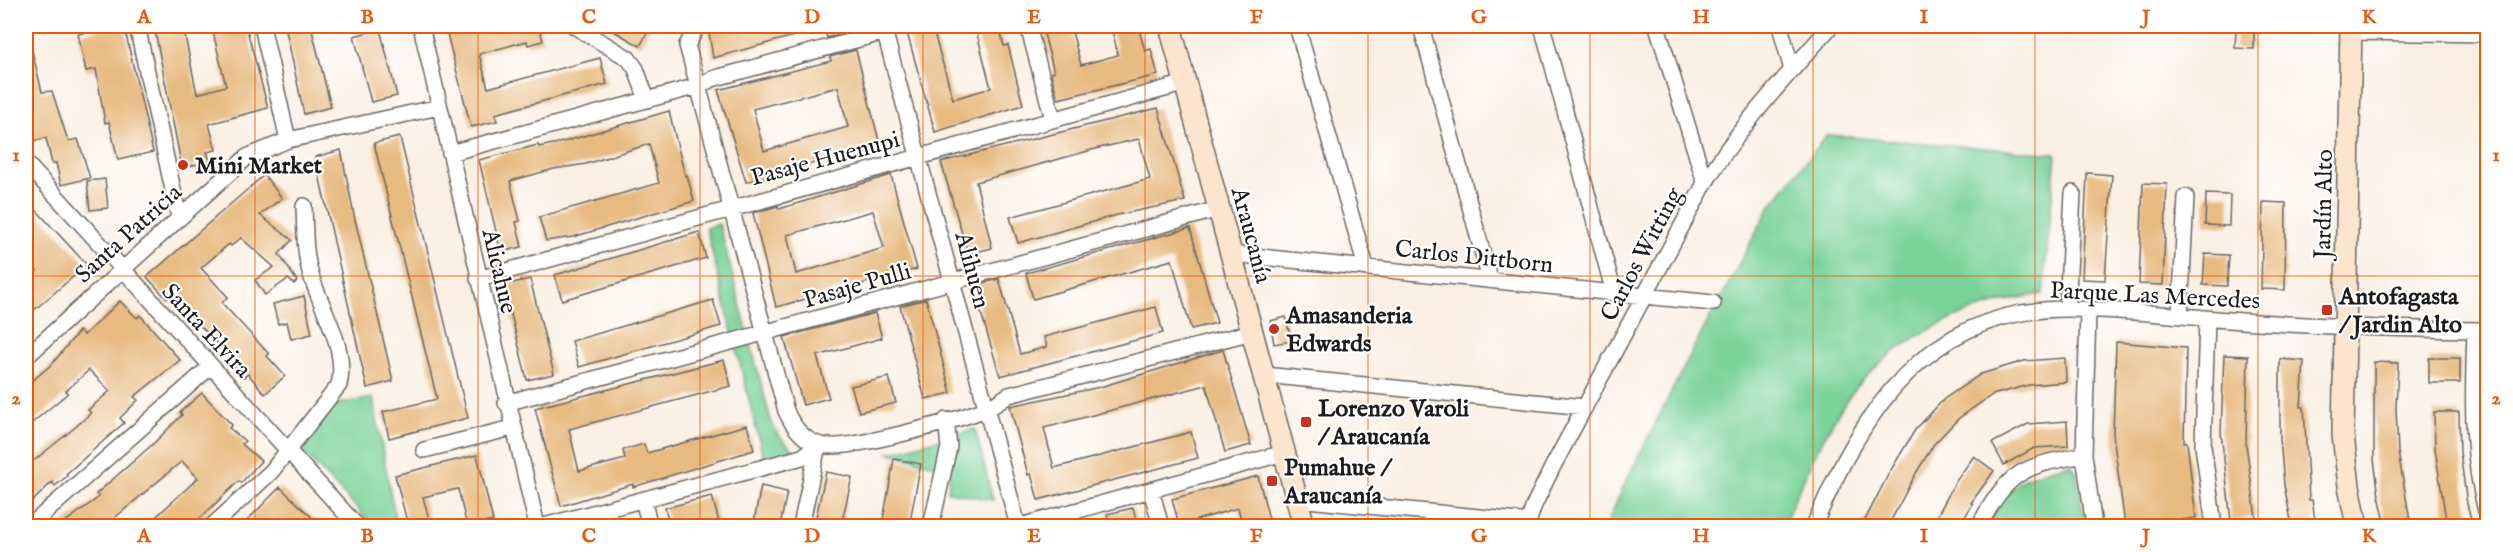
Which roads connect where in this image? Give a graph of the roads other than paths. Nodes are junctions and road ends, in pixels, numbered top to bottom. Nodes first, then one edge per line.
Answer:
1 (137, 26) edge
2 (262, 26) edge
3 (422, 26) edge
4 (574, 26) edge
5 (698, 26) edge
6 (1028, 26) edge
7 (1170, 26) edge
8 (1297, 26) edge
9 (1421, 26) edge
10 (1542, 26) edge
11 (1657, 26) edge
12 (1780, 26) edge
13 (1831, 26) edge
14 (884, 29) edge
15 (2351, 29) edge
16 (2487, 34) edge
17 (1792, 70) junction
18 (1186, 83) junction
19 (698, 86) junction
20 (647, 100) junction
21 (439, 107) junction
22 (1053, 119) junction
23 (288, 140) junction
24 (450, 153) junction
25 (918, 156) junction
26 (26, 163) edge
27 (38, 176) junction
28 (1705, 183) junction
29 (26, 187) edge
30 (2073, 193) dead end
31 (2186, 197) dead end
32 (304, 206) dead end
33 (732, 209) junction
34 (1219, 209) junction
35 (179, 217) junction
36 (1231, 254) junction
37 (1366, 267) junction
38 (121, 269) junction
39 (478, 279) junction
40 (1490, 280) junction
41 (952, 281) junction
42 (1614, 293) junction
43 (1645, 296) junction
44 (1713, 303) dead end
45 (2067, 309) junction
46 (2088, 310) junction
47 (2180, 316) junction
48 (2207, 319) junction
49 (2346, 327) junction
50 (2481, 330) edge
51 (1252, 332) junction
52 (766, 334) junction
53 (26, 357) edge
54 (210, 367) junction
55 (1264, 375) junction
56 (506, 403) junction
57 (1585, 406) junction
58 (987, 408) junction
59 (946, 420) junction
60 (512, 428) junction
61 (818, 445) junction
62 (287, 450) junction
63 (424, 450) dead end
64 (1284, 453) junction
65 (2084, 455) junction
66 (1151, 490) junction
67 (1297, 499) junction
68 (643, 500) junction
69 (2487, 518) edge
70 (1528, 524) edge
71 (30, 526) edge
72 (212, 526) edge
73 (357, 526) edge
74 (537, 526) edge
75 (544, 526) edge
76 (650, 526) edge
77 (801, 526) edge
78 (931, 526) edge
79 (1020, 526) edge
80 (1161, 526) edge
81 (1304, 526) edge
82 (1814, 526) edge
83 (1979, 526) edge
84 (2094, 526) edge
85 (2214, 526) edge
86 (2357, 526) edge

1 - 35 street
2 - 23 street
3 - 21 street, Alicahue
4 - 20 street
5 - 19 street
6 - 22 street
7 - 18 street, Araucanía
8 - 37 street
9 - 40 street
10 - 42 street
11 - 28 street
12 - 17 street
13 - 17 street, Carlos Witting
14 - 19 street
14 - 25 street, Alihuen
15 - 16 street
15 - 49 street, Jardín Alto
17 - 28 street, Carlos Witting
18 - 22 street, Pasaje Huenupi
18 - 34 street, Araucanía
19 - 20 street
19 - 33 street
20 - 24 street
21 - 23 street, Santa Patricia
21 - 24 street, Alicahue
22 - 25 street, Pasaje Huenupi
23 - 35 street, Santa Patricia
24 - 39 street, Alicahue
25 - 33 street, Pasaje Huenupi
25 - 41 street, Alihuen
26 - 27 street, Santa Elvira
27 - 29 street
27 - 38 street, Santa Elvira
28 - 43 street, Carlos Witting
30 - 45 street
31 - 47 street
32 - 62 street
33 - 39 street, Pasaje Huenupi
33 - 52 street
34 - 36 street, Araucanía
34 - 41 street, Pasaje Pulli
35 - 38 street, Santa Patricia
36 - 37 street, Carlos Dittborn
36 - 51 street, Araucanía
37 - 40 street, Carlos Dittborn
38 - 53 street, Santa Patricia
38 - 54 street, Santa Elvira
39 - 56 street, Alicahue
40 - 42 street, Carlos Dittborn
41 - 52 street, Pasaje Pulli
41 - 58 street, Alihuen
42 - 43 street, Carlos Dittborn
43 - 44 street, Carlos Dittborn
43 - 57 street, Carlos Witting
45 - 46 street, Parque Las Mercedes
45 - 82 street, Parque Las Mercedes
46 - 47 street, Parque Las Mercedes
46 - 65 street
47 - 48 street, Parque Las Mercedes
48 - 49 street, Parque Las Mercedes
48 - 85 street
49 - 50 street, Parque Las Mercedes
49 - 86 street, Jardín Alto
50 - 69 street
51 - 55 street, Araucanía
51 - 58 street
52 - 56 street, Pasaje Pulli
52 - 61 street
54 - 62 street, Santa Elvira
54 - 71 street
55 - 57 street
55 - 64 street, Araucanía
56 - 60 street, Alicahue
57 - 70 street, Carlos Witting
58 - 59 street
58 - 79 street, Alihuen
59 - 61 street
59 - 78 street
60 - 63 street
60 - 74 street, Alicahue
61 - 68 street
61 - 77 street
62 - 72 street
62 - 73 street, Santa Elvira
64 - 66 street
64 - 67 street, Araucanía
65 - 83 street
65 - 84 street
66 - 79 street
66 - 80 street
67 - 70 street
67 - 81 street, Araucanía
68 - 75 street
68 - 76 street

